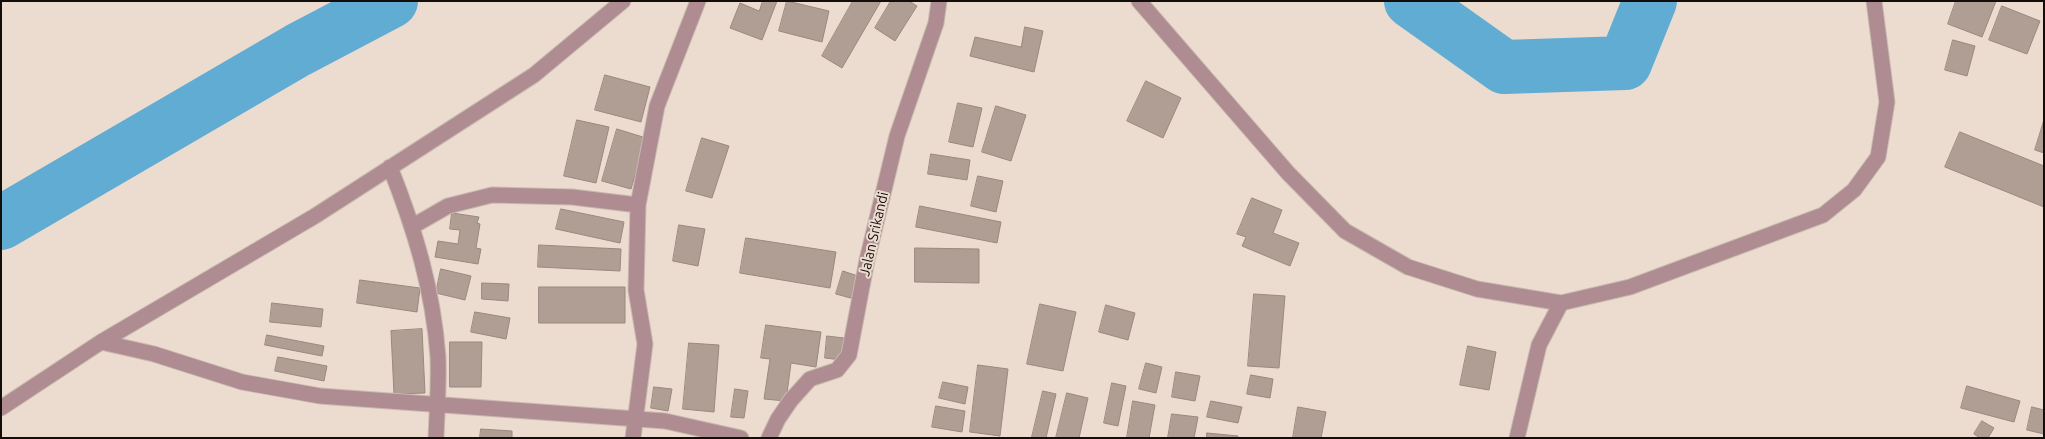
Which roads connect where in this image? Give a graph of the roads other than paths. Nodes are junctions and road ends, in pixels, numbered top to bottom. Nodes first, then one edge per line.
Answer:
1 (623, 1) edge
2 (698, 1) edge
3 (939, 1) edge
4 (1139, 1) edge
5 (1874, 1) edge
6 (390, 168) junction
7 (638, 206) junction
8 (413, 226) junction
9 (1561, 303) junction
10 (101, 342) junction
11 (437, 404) junction
12 (1, 408) edge
13 (634, 419) junction
14 (436, 438) edge
15 (634, 438) edge
16 (741, 438) edge
17 (769, 438) edge
18 (1517, 438) edge

1 - 6 street
2 - 7 street
3 - 17 street, Jalan Srikandi
4 - 9 street
5 - 9 street
6 - 8 street
6 - 10 street
7 - 8 street
7 - 13 street
8 - 11 street
9 - 18 street
10 - 11 street
10 - 12 street
11 - 13 street
11 - 14 street
13 - 15 street
13 - 16 street

